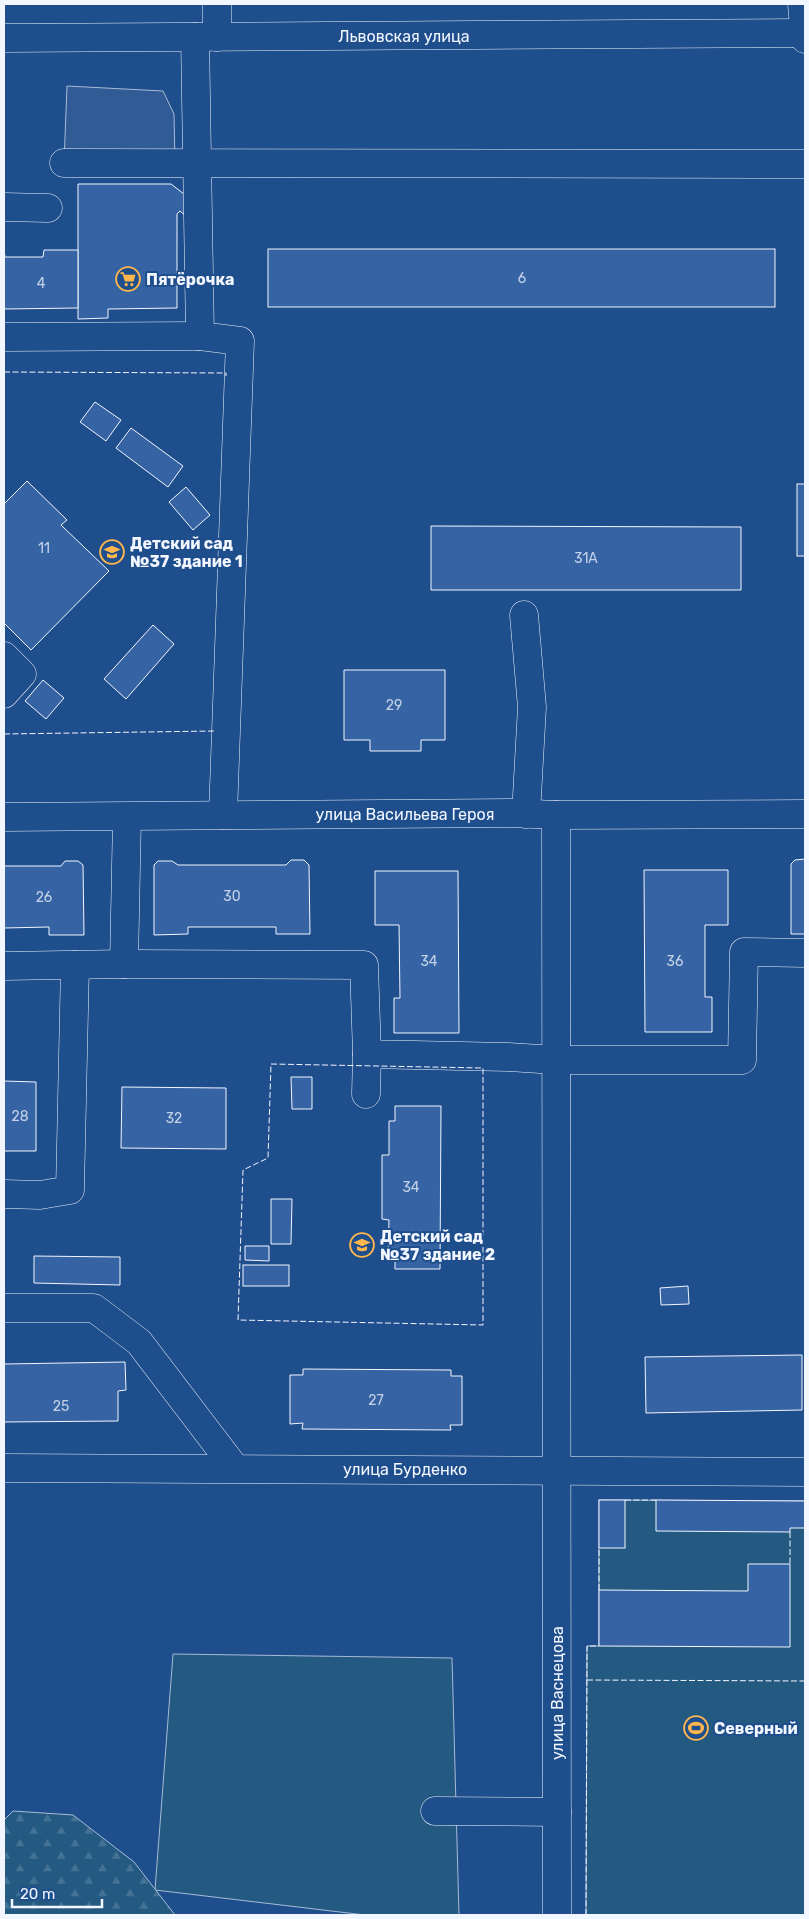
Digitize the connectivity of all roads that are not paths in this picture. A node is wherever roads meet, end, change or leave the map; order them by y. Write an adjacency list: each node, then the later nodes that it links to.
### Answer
1 (217, 4): 4 (street)
2 (802, 4): 3 (street)
3 (805, 33): 4 (street, Львовская улица); 6 (street)
4 (206, 37): 5 (street, Львовская улица); 9 (street)
5 (4, 38)
6 (805, 40)
7 (64, 163): 9 (street)
8 (805, 164): 9 (street)
9 (197, 165): 12 (street)
10 (4, 208): 11 (street)
11 (48, 208)
12 (200, 336): 13 (street); 20 (street)
13 (4, 337)
14 (524, 615): 17 (street)
15 (4, 656): 16 (street)
16 (4, 694)
17 (526, 814): 19 (street, улица Васильева Героя); 20 (street, улица Васильева Героя)
18 (805, 814): 19 (street, улица Васильева Героя)
19 (556, 815): 28 (street, улица Васнецова)
20 (223, 816): 22 (street, улица Васильева Героя)
21 (4, 817): 22 (street, улица Васильева Героя)
22 (127, 817): 24 (street)
23 (805, 953): 28 (street)
24 (124, 964): 25 (street); 27 (street)
25 (75, 965): 26 (street); 30 (street)
26 (4, 966)
27 (367, 1054): 28 (street); 29 (street)
28 (556, 1060): 34 (street, улица Васнецова)
29 (366, 1094)
30 (4, 1194)
31 (4, 1308): 33 (street)
32 (4, 1468): 33 (street, улица Бурденко)
33 (235, 1468): 34 (street, улица Бурденко)
34 (557, 1471): 35 (street, улица Бурденко); 37 (street, улица Васнецова)
35 (805, 1472)
36 (435, 1811): 37 (street)
37 (557, 1812): 38 (street, улица Васнецова)
38 (557, 1915)

